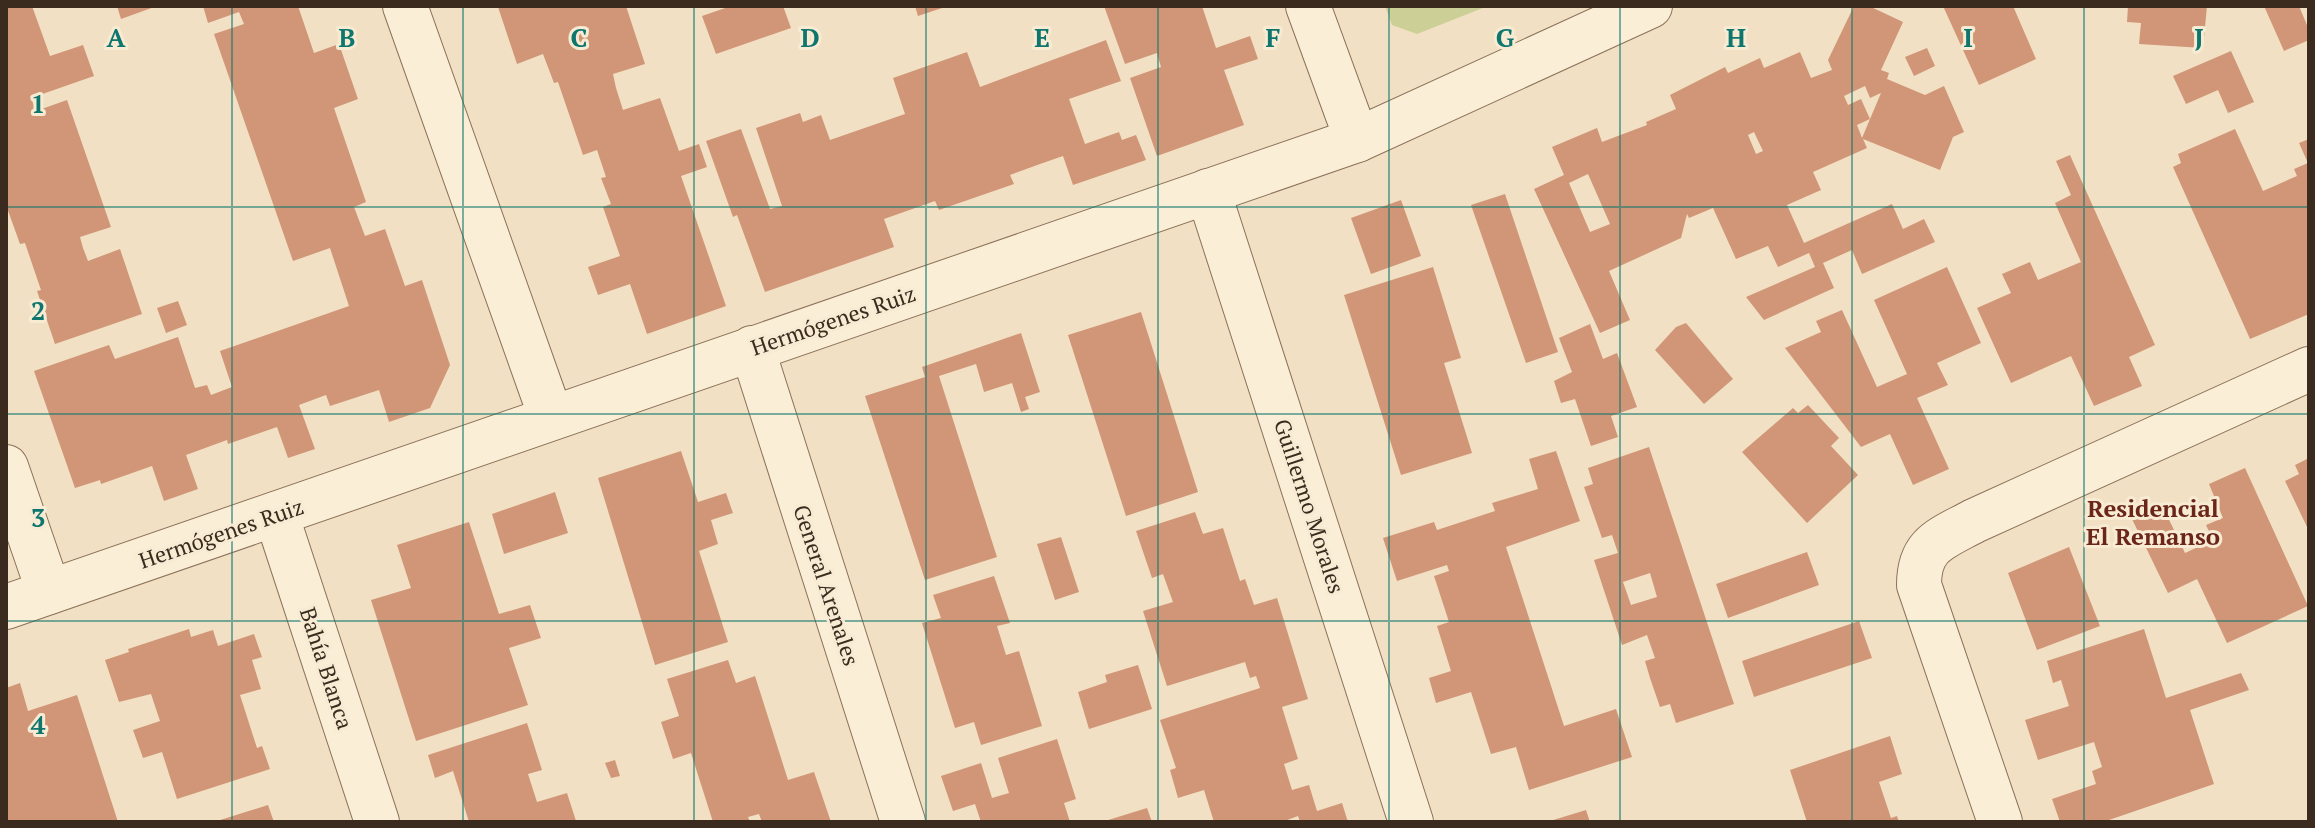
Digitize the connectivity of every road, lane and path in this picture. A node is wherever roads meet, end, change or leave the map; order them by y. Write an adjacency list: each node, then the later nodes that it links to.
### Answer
1 (405, 6): 8 (street)
2 (1308, 6): 4 (street)
3 (1650, 6): 4 (street, Hermógenes Ruiz)
4 (1357, 140): 5 (street, Hermógenes Ruiz)
5 (1208, 191): 6 (street, Hermógenes Ruiz); 15 (street, Guillermo Morales)
6 (752, 348): 8 (street, Hermógenes Ruiz); 14 (street, General Arenales)
7 (2309, 369): 16 (street)
8 (551, 417): 10 (street, Hermógenes Ruiz)
9 (6, 467): 11 (street)
10 (276, 514): 11 (street, Hermógenes Ruiz); 13 (street, Bahía Blanca)
11 (49, 592): 12 (street, Hermógenes Ruiz)
12 (6, 607)
13 (377, 822)
14 (903, 822)
15 (1411, 822)
16 (2000, 822)

